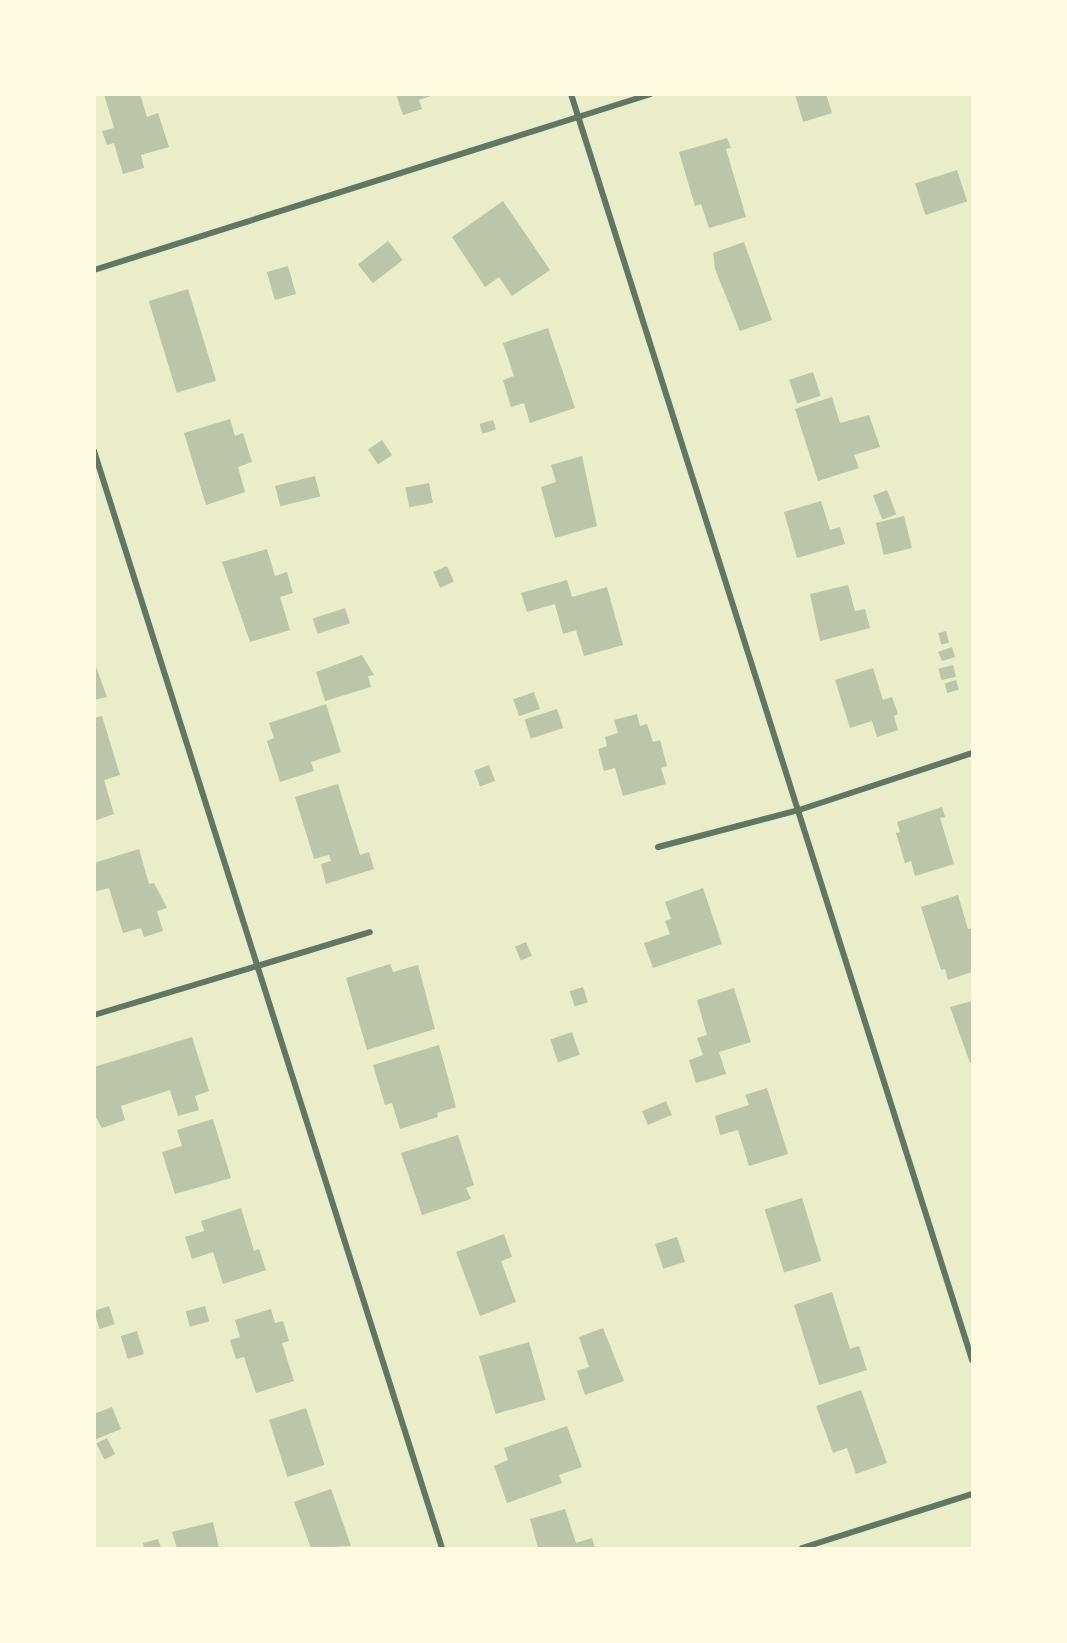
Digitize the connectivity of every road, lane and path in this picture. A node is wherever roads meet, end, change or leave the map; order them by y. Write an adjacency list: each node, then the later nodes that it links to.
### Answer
1 (571, 94): 3 (street)
2 (651, 94): 3 (street)
3 (579, 118): 4 (street); 7 (street)
4 (94, 270)
5 (94, 452): 10 (street)
6 (972, 753): 7 (street)
7 (799, 810): 8 (street); 12 (street)
8 (658, 847)
9 (370, 932): 10 (street)
10 (258, 967): 11 (street); 14 (street)
11 (94, 1015)
12 (972, 1360)
13 (972, 1494): 15 (street)
14 (442, 1548)
15 (802, 1548)

